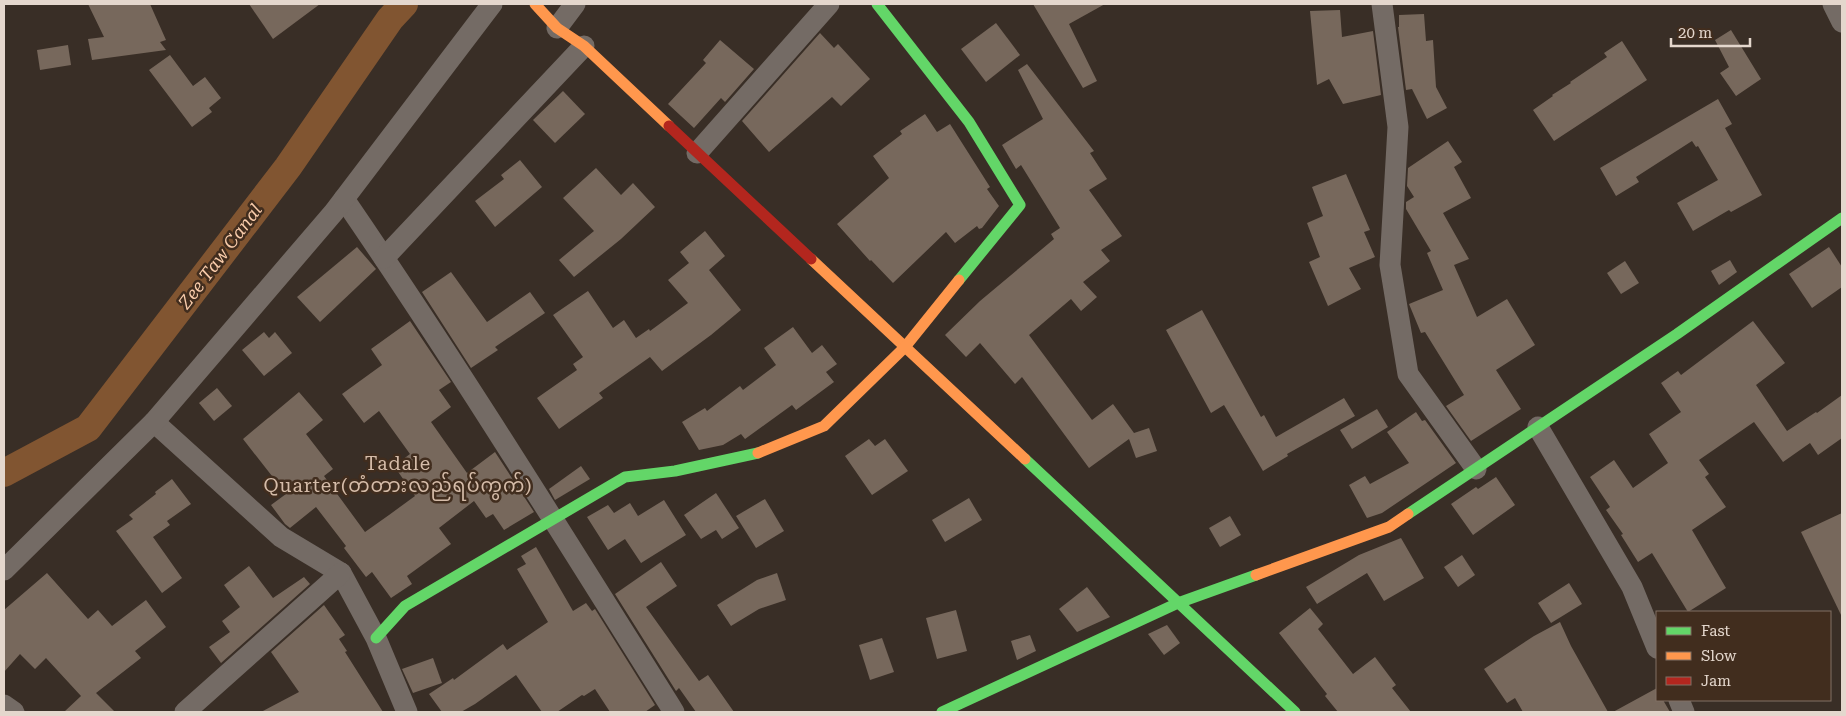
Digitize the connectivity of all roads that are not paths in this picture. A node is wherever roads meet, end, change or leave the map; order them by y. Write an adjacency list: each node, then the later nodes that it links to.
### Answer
1 (492, 4): 12 (street)
2 (535, 4): 9 (street)
3 (575, 4): 9 (street)
4 (829, 4): 11 (street)
5 (877, 4): 15 (street)
6 (1382, 4): 18 (street)
7 (1833, 4): 8 (street)
8 (1842, 22)
9 (557, 28): 10 (street)
10 (584, 46): 11 (street); 14 (street)
11 (697, 153): 15 (street)
12 (344, 199): 14 (street); 16 (street)
13 (1842, 218): 17 (street)
14 (384, 258): 19 (street)
15 (905, 347): 19 (street); 22 (street)
16 (154, 422): 20 (street); 21 (street)
17 (1538, 427): 18 (street); 24 (street)
18 (1476, 469): 22 (street)
19 (553, 519): 23 (street); 29 (street)
20 (4, 570)
21 (341, 574): 23 (street); 27 (street)
22 (1178, 603): 30 (street); 31 (street)
23 (376, 638): 28 (street)
24 (1656, 646)
25 (4, 705): 26 (street)
26 (14, 712)
27 (184, 712)
28 (406, 712)
29 (674, 712)
30 (942, 712)
31 (1295, 712)

